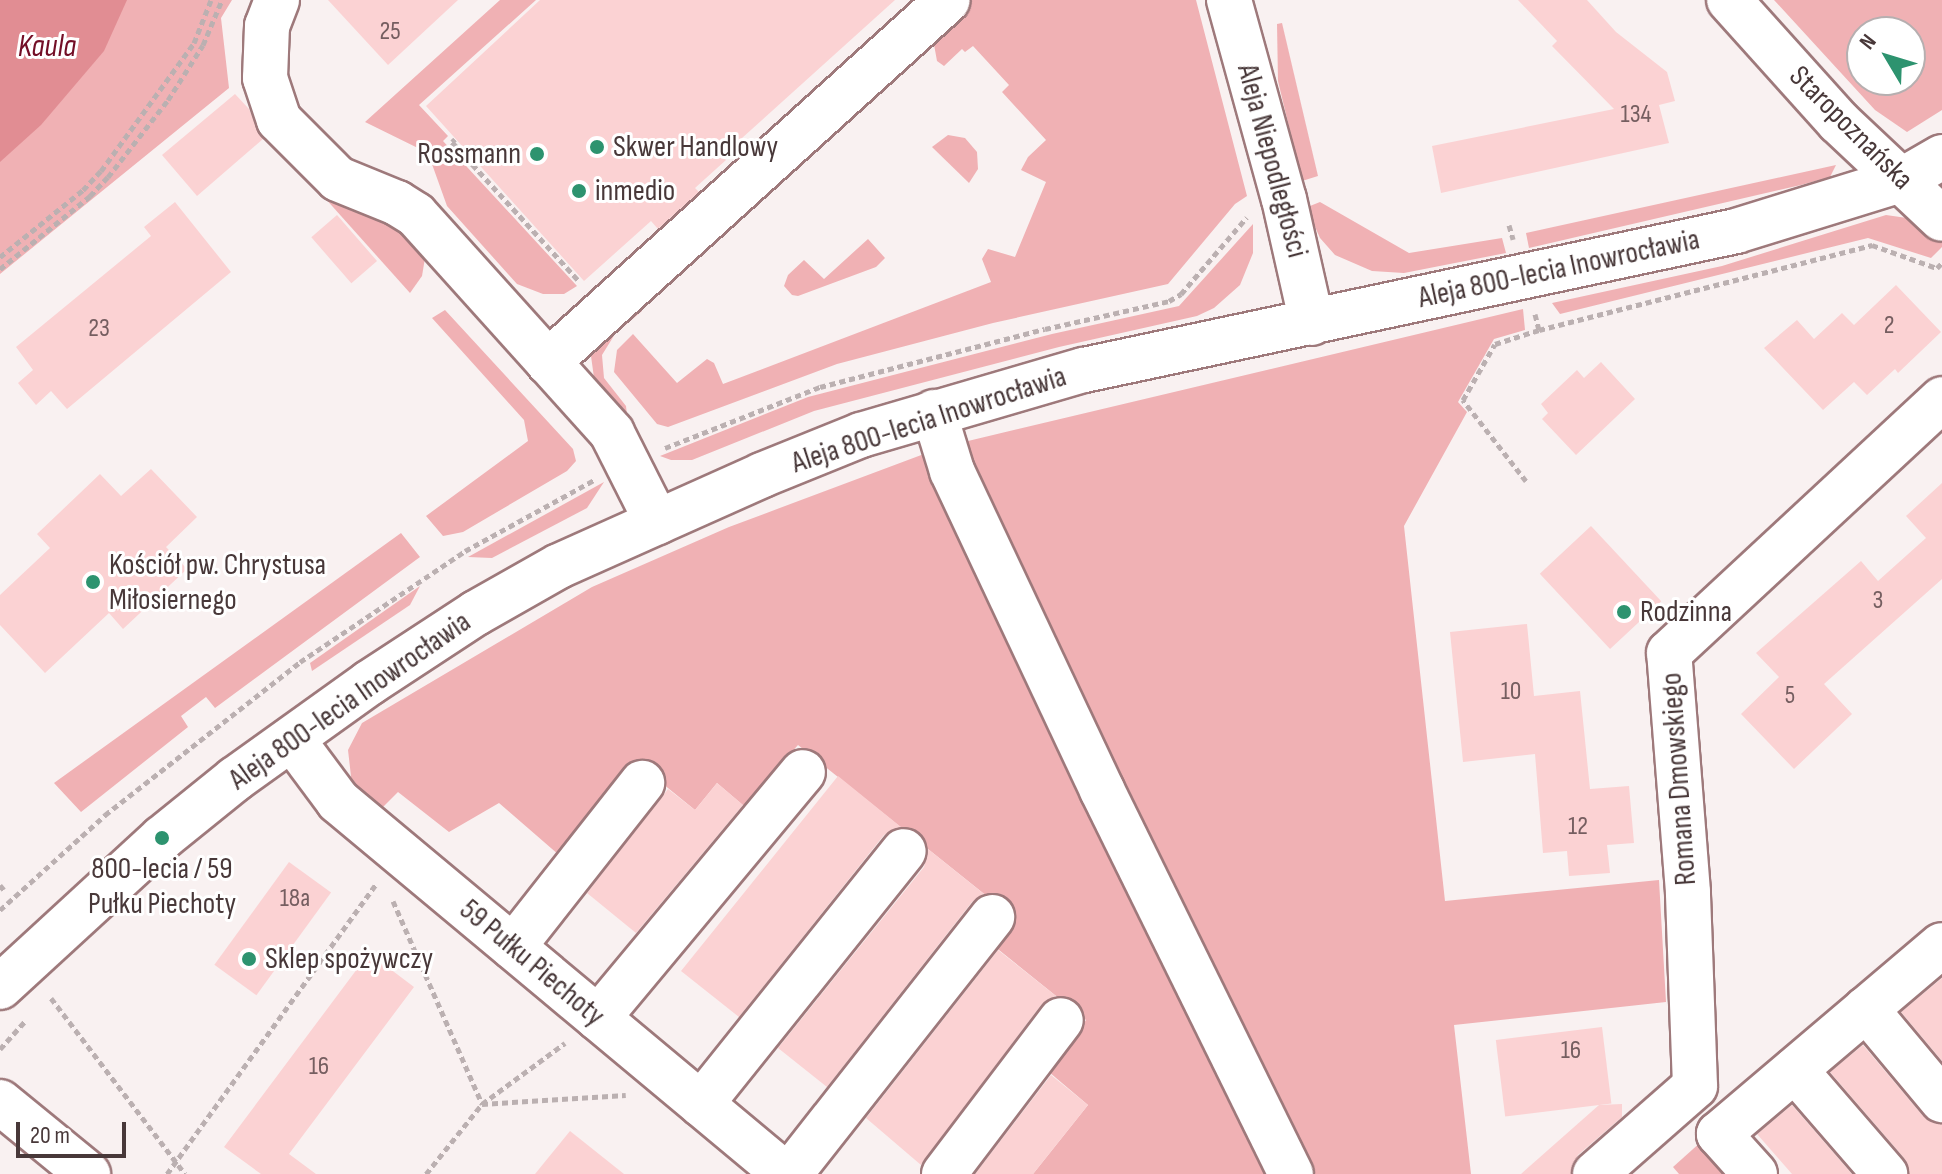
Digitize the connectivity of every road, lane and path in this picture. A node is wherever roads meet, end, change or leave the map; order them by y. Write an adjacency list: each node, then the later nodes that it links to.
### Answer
1 (211, 0): 11 (path)
2 (222, 0): 12 (path)
3 (277, 0): 16 (street)
4 (948, 0): 16 (street)
5 (1229, 0): 14 (street, Aleja Niepodległości)
6 (1729, 0): 9 (street, Staropoznańska)
7 (455, 139): 13 (path)
8 (1942, 157): 9 (street, Aleja 800-lecia Inowrocławia)
9 (1904, 179): 10 (street, Staropoznańska); 14 (street, Aleja 800-lecia Inowrocławia)
10 (1942, 219)
11 (0, 257)
12 (0, 269)
13 (587, 290)
14 (1312, 323): 18 (street, Aleja 800-lecia Inowrocławia)
15 (1539, 330): 19 (path)
16 (548, 362): 20 (street)
17 (1942, 399): 48 (street, Romana Dmowskiego)
18 (934, 412): 20 (street, Aleja 800-lecia Inowrocławia); 47 (street)
19 (1526, 481)
20 (657, 522): 21 (street, Aleja 800-lecia Inowrocławia)
21 (292, 739): 27 (street, 59 Pułku Piechoty); 29 (street, Aleja 800-lecia Inowrocławia)
22 (803, 772): 31 (street)
23 (642, 783): 27 (street)
24 (904, 851): 39 (street)
25 (992, 917): 45 (street)
26 (1942, 945): 30 (street)
27 (513, 947): 31 (street, 59 Pułku Piechoty)
28 (51, 998): 40 (path)
29 (13, 1004): 33 (path)
30 (1866, 1009): 34 (street); 36 (street)
31 (598, 1018): 38 (path); 39 (street, 59 Pułku Piechoty)
32 (1061, 1020): 46 (street)
33 (0, 1049)
34 (1795, 1070): 49 (street); 50 (street)
35 (630, 1095): 38 (path)
36 (1942, 1100)
37 (0, 1102): 41 (street)
38 (482, 1104): 40 (path); 44 (path)
39 (701, 1104): 45 (street, 59 Pułku Piechoty)
40 (177, 1164): 42 (path); 43 (path)
41 (88, 1174)
42 (167, 1174)
43 (185, 1174)
44 (426, 1174)
45 (788, 1174)
46 (944, 1174)
47 (1291, 1174)
48 (1595, 1174)
49 (1755, 1174)
50 (1885, 1174)

